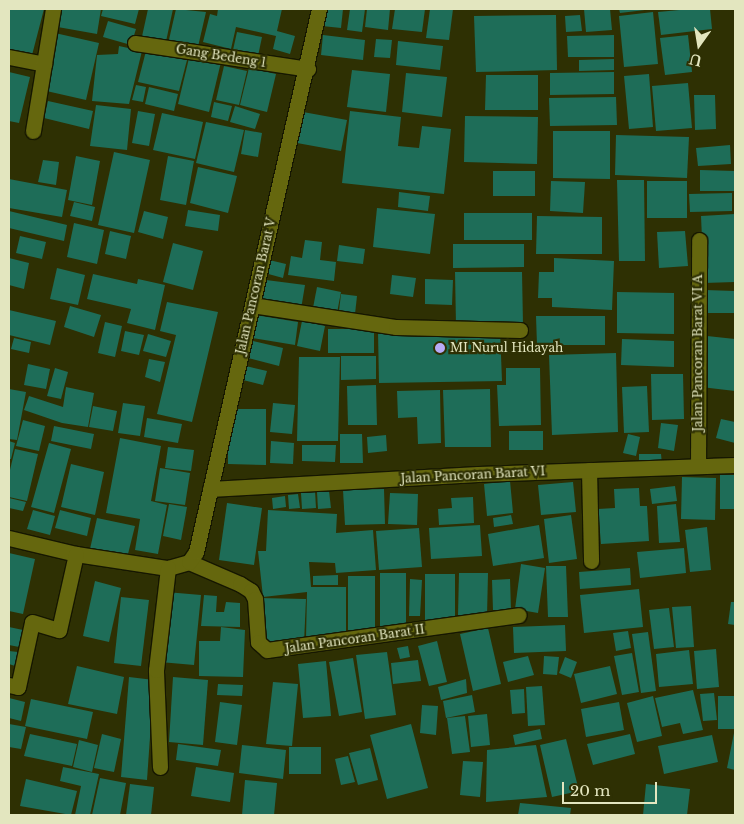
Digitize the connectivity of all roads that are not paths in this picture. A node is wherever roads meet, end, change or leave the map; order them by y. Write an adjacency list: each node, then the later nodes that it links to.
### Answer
1 (53, 9): 5 (street)
2 (320, 9): 6 (street, Jalan Pancoran Barat V)
3 (135, 43): 6 (street, Gang Bedeng 1)
4 (9, 57): 5 (street)
5 (44, 64): 7 (street)
6 (308, 69): 9 (street, Jalan Pancoran Barat V)
7 (32, 131)
8 (699, 240): 12 (street, Jalan Pancoran Barat VI A)
9 (252, 305): 10 (street); 14 (street, Jalan Pancoran Barat V)
10 (520, 330)
11 (735, 465): 12 (street, Jalan Pancoran Barat VI)
12 (698, 466): 13 (street, Jalan Pancoran Barat VI)
13 (589, 470): 14 (street, Jalan Pancoran Barat VI); 17 (street)
14 (210, 489): 18 (street, Jalan Pancoran Barat V)
15 (9, 538): 16 (street)
16 (76, 554): 19 (street); 21 (street)
17 (591, 561)
18 (189, 562): 19 (street); 20 (street, Jalan Pancoran Barat II)
19 (168, 568): 22 (street)
20 (519, 615)
21 (9, 685)
22 (160, 768)

